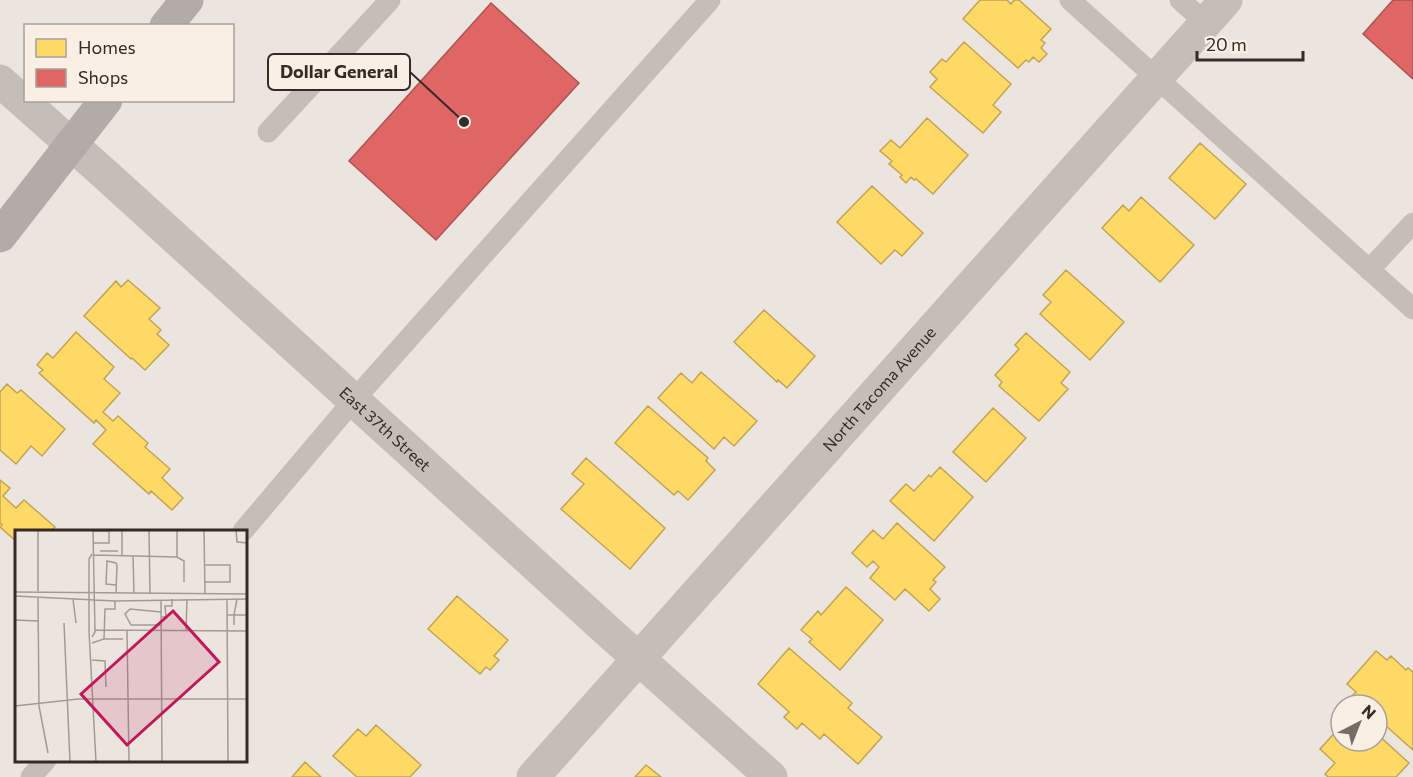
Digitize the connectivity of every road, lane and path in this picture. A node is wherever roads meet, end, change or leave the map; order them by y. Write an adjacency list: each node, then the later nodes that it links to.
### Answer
1 (187, 0): 7 (main road)
2 (390, 0): 11 (lane)
3 (710, 0): 17 (lane)
4 (1070, 0): 8 (lane)
5 (1180, 0): 6 (lane)
6 (1216, 11): 8 (street, North Tacoma Avenue)
7 (168, 24)
8 (1157, 77): 15 (lane); 19 (street, North Tacoma Avenue)
9 (0, 81): 12 (street, East 37th Street)
10 (104, 102): 12 (main road)
11 (268, 132)
12 (72, 144): 14 (main road); 17 (street, East 37th Street)
13 (1413, 222): 15 (lane)
14 (0, 236)
15 (1370, 270): 16 (lane)
16 (1413, 309)
17 (353, 401): 18 (lane); 19 (street, East 37th Street)
18 (244, 530)
19 (638, 659): 22 (street, North Tacoma Avenue); 23 (street, East 37th Street)
20 (44, 762): 21 (lane)
21 (31, 777)
22 (533, 777)
23 (771, 777)

